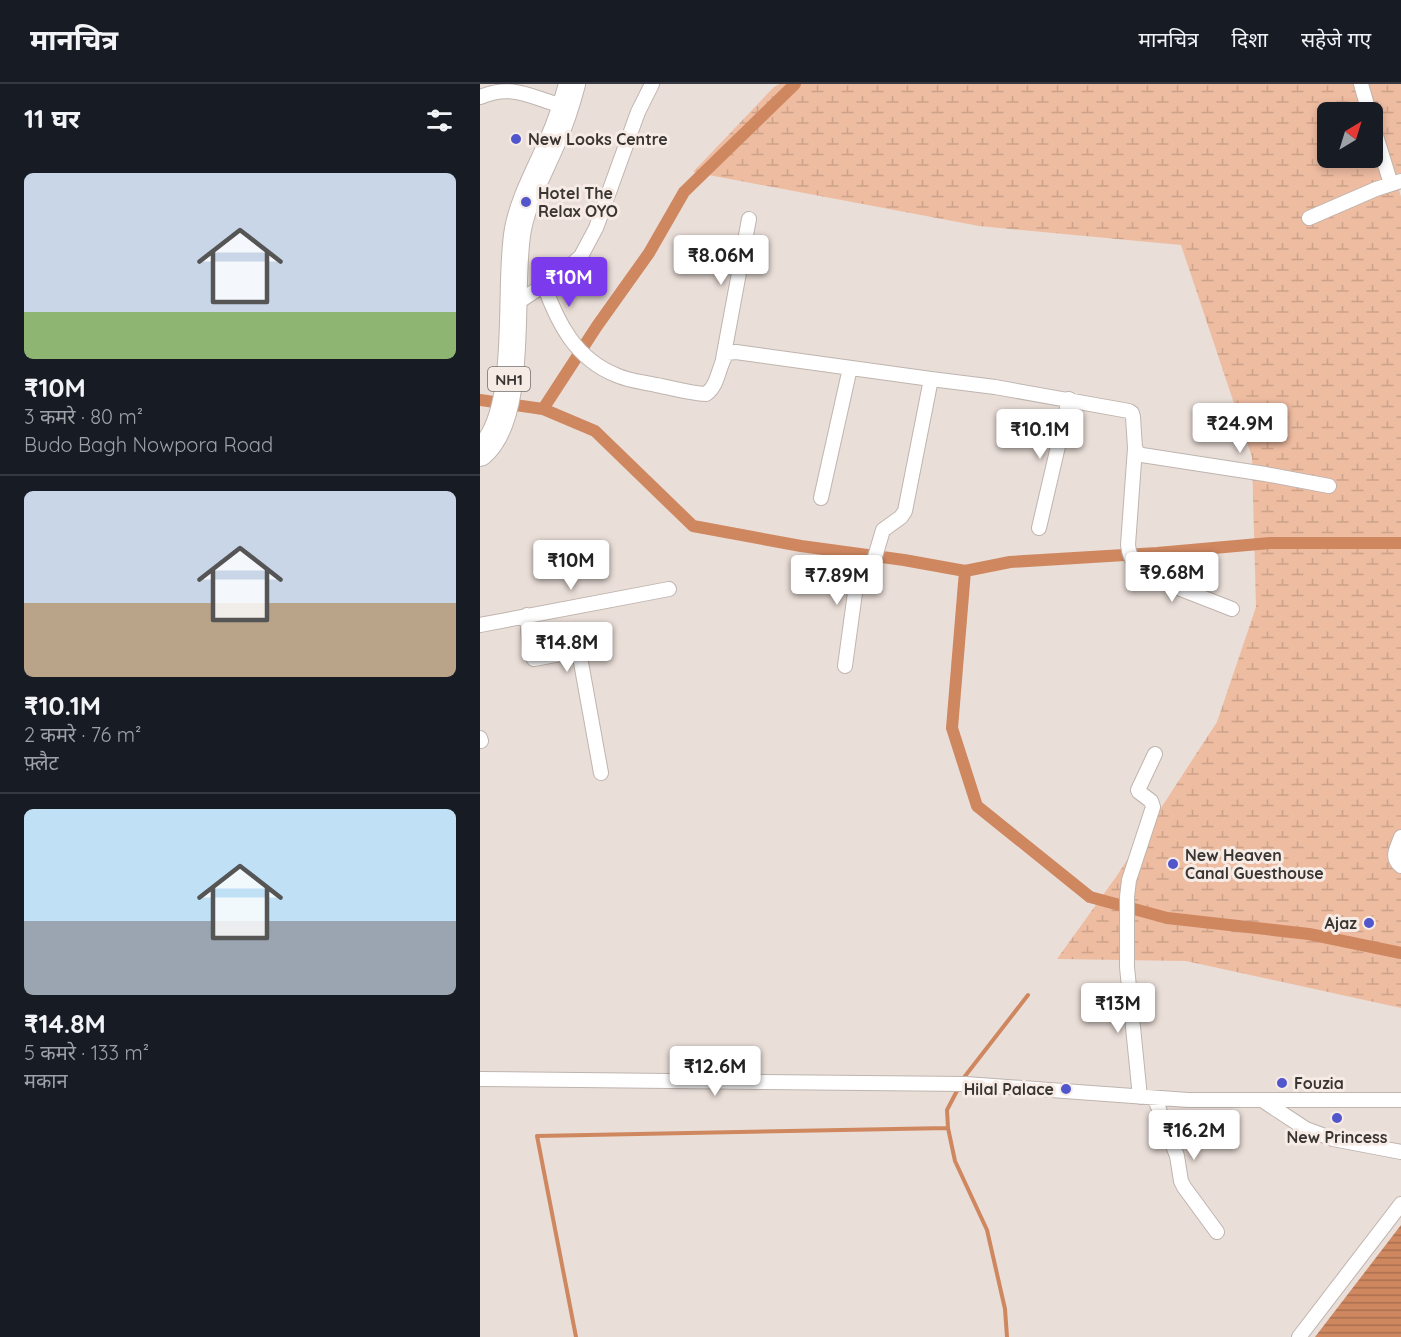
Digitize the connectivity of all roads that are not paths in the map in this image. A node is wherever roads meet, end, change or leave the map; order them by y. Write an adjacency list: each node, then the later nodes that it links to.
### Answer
1 (572, 84): 12 (highway, NH1)
2 (652, 84): 11 (street)
3 (1361, 84): 6 (street)
4 (556, 94): 5 (street); 12 (highway, NH1)
5 (480, 97)
6 (1366, 102)
7 (1383, 150): 8 (street)
8 (1396, 183): 9 (street)
9 (1309, 218)
10 (749, 219): 13 (street)
11 (544, 285): 12 (street); 13 (street)
12 (508, 315): 17 (highway, NH1)
13 (723, 359): 14 (street)
14 (850, 368): 15 (street); 20 (street)
15 (931, 379): 16 (street); 26 (street)
16 (1069, 399): 18 (street); 21 (street)
17 (485, 440)
18 (1135, 448): 19 (street); 23 (street)
19 (1329, 486)
20 (820, 498)
21 (1039, 528)
22 (669, 589): 24 (street)
23 (1232, 609)
24 (527, 615): 25 (street); 28 (street)
25 (480, 625)
26 (845, 666)
27 (1155, 754): 32 (street)
28 (601, 773)
29 (1401, 837): 30 (street)
30 (1401, 866)
31 (480, 1079): 32 (street)
32 (1140, 1097): 33 (street)
33 (1155, 1099): 34 (street); 38 (street)
34 (1262, 1100): 35 (street); 36 (street)
35 (1401, 1100)
36 (1401, 1152)
37 (1401, 1204): 39 (street)
38 (1217, 1232)
39 (1299, 1337)

